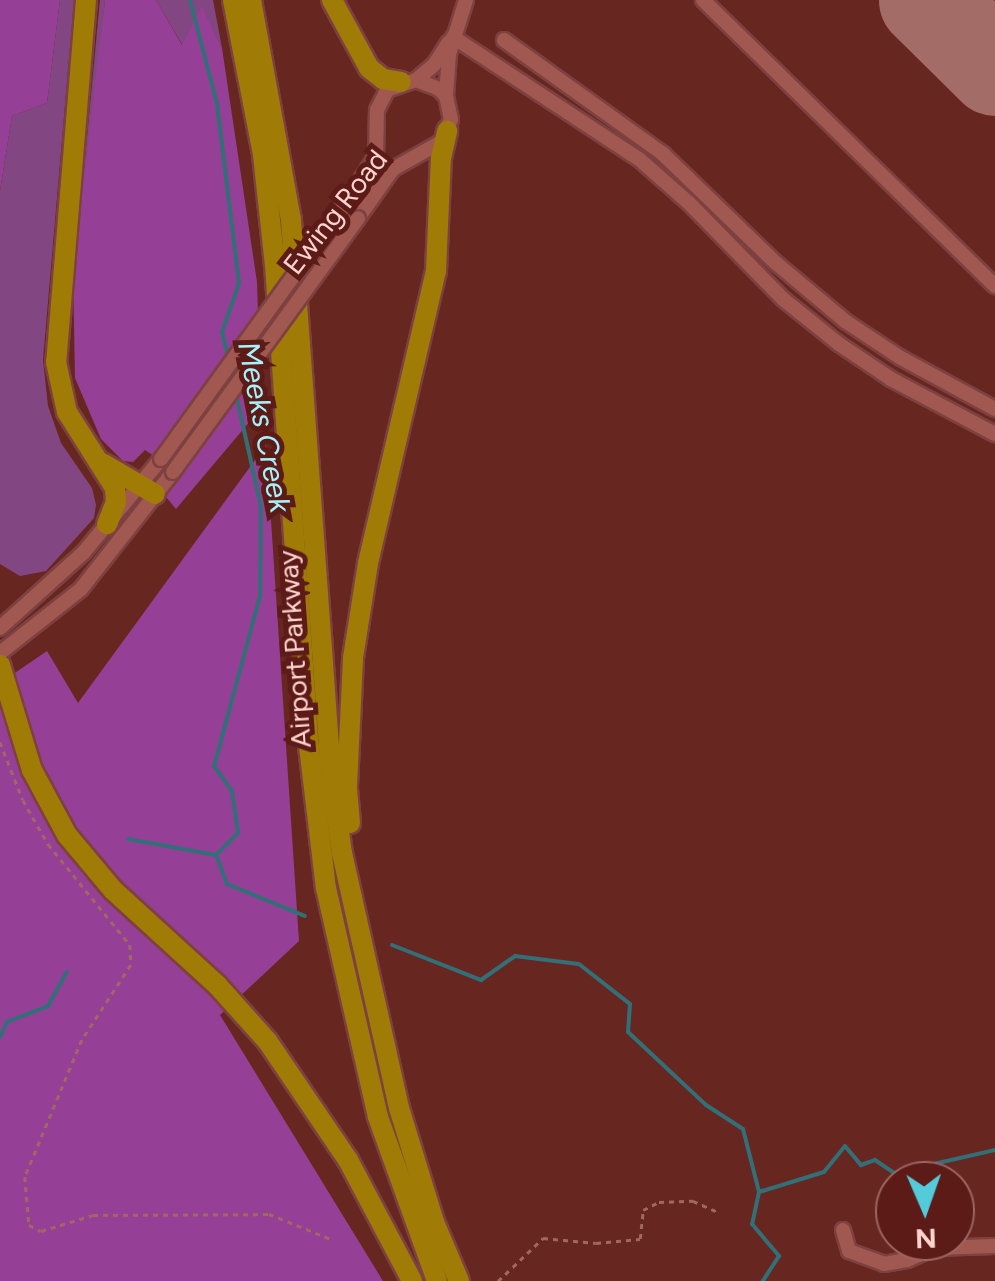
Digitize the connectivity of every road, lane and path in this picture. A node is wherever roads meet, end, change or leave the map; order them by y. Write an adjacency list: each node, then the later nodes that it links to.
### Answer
1 (86, 0): 15 (highway)
2 (233, 0): 29 (highway, Airport Parkway)
3 (251, 0): 23 (highway, Airport Parkway)
4 (332, 0): 9 (highway)
5 (466, 0): 7 (street)
6 (703, 0): 12 (street)
7 (453, 37): 9 (street, Ewing Road); 10 (street); 14 (street)
8 (504, 40): 13 (street)
9 (408, 81): 10 (street); 16 (street, Ewing Road, bridge)
10 (446, 96): 11 (street)
11 (447, 131): 16 (street, Ewing Road, bridge); 23 (highway)
12 (995, 286)
13 (995, 409)
14 (995, 434)
15 (104, 464): 16 (highway); 17 (highway)
16 (148, 489): 17 (street, Ewing Road); 19 (street, Ewing Road)
17 (107, 524): 18 (street, Ewing Road)
18 (0, 628)
19 (0, 652)
20 (0, 665): 21 (highway)
21 (4, 691): 28 (highway)
22 (0, 742): 26 (path)
23 (361, 945): 30 (highway, Airport Parkway)
24 (718, 1212): 31 (path)
25 (843, 1230): 27 (street)
26 (331, 1239)
27 (995, 1246)
28 (412, 1281)
29 (437, 1281)
30 (459, 1281)
31 (498, 1281)

